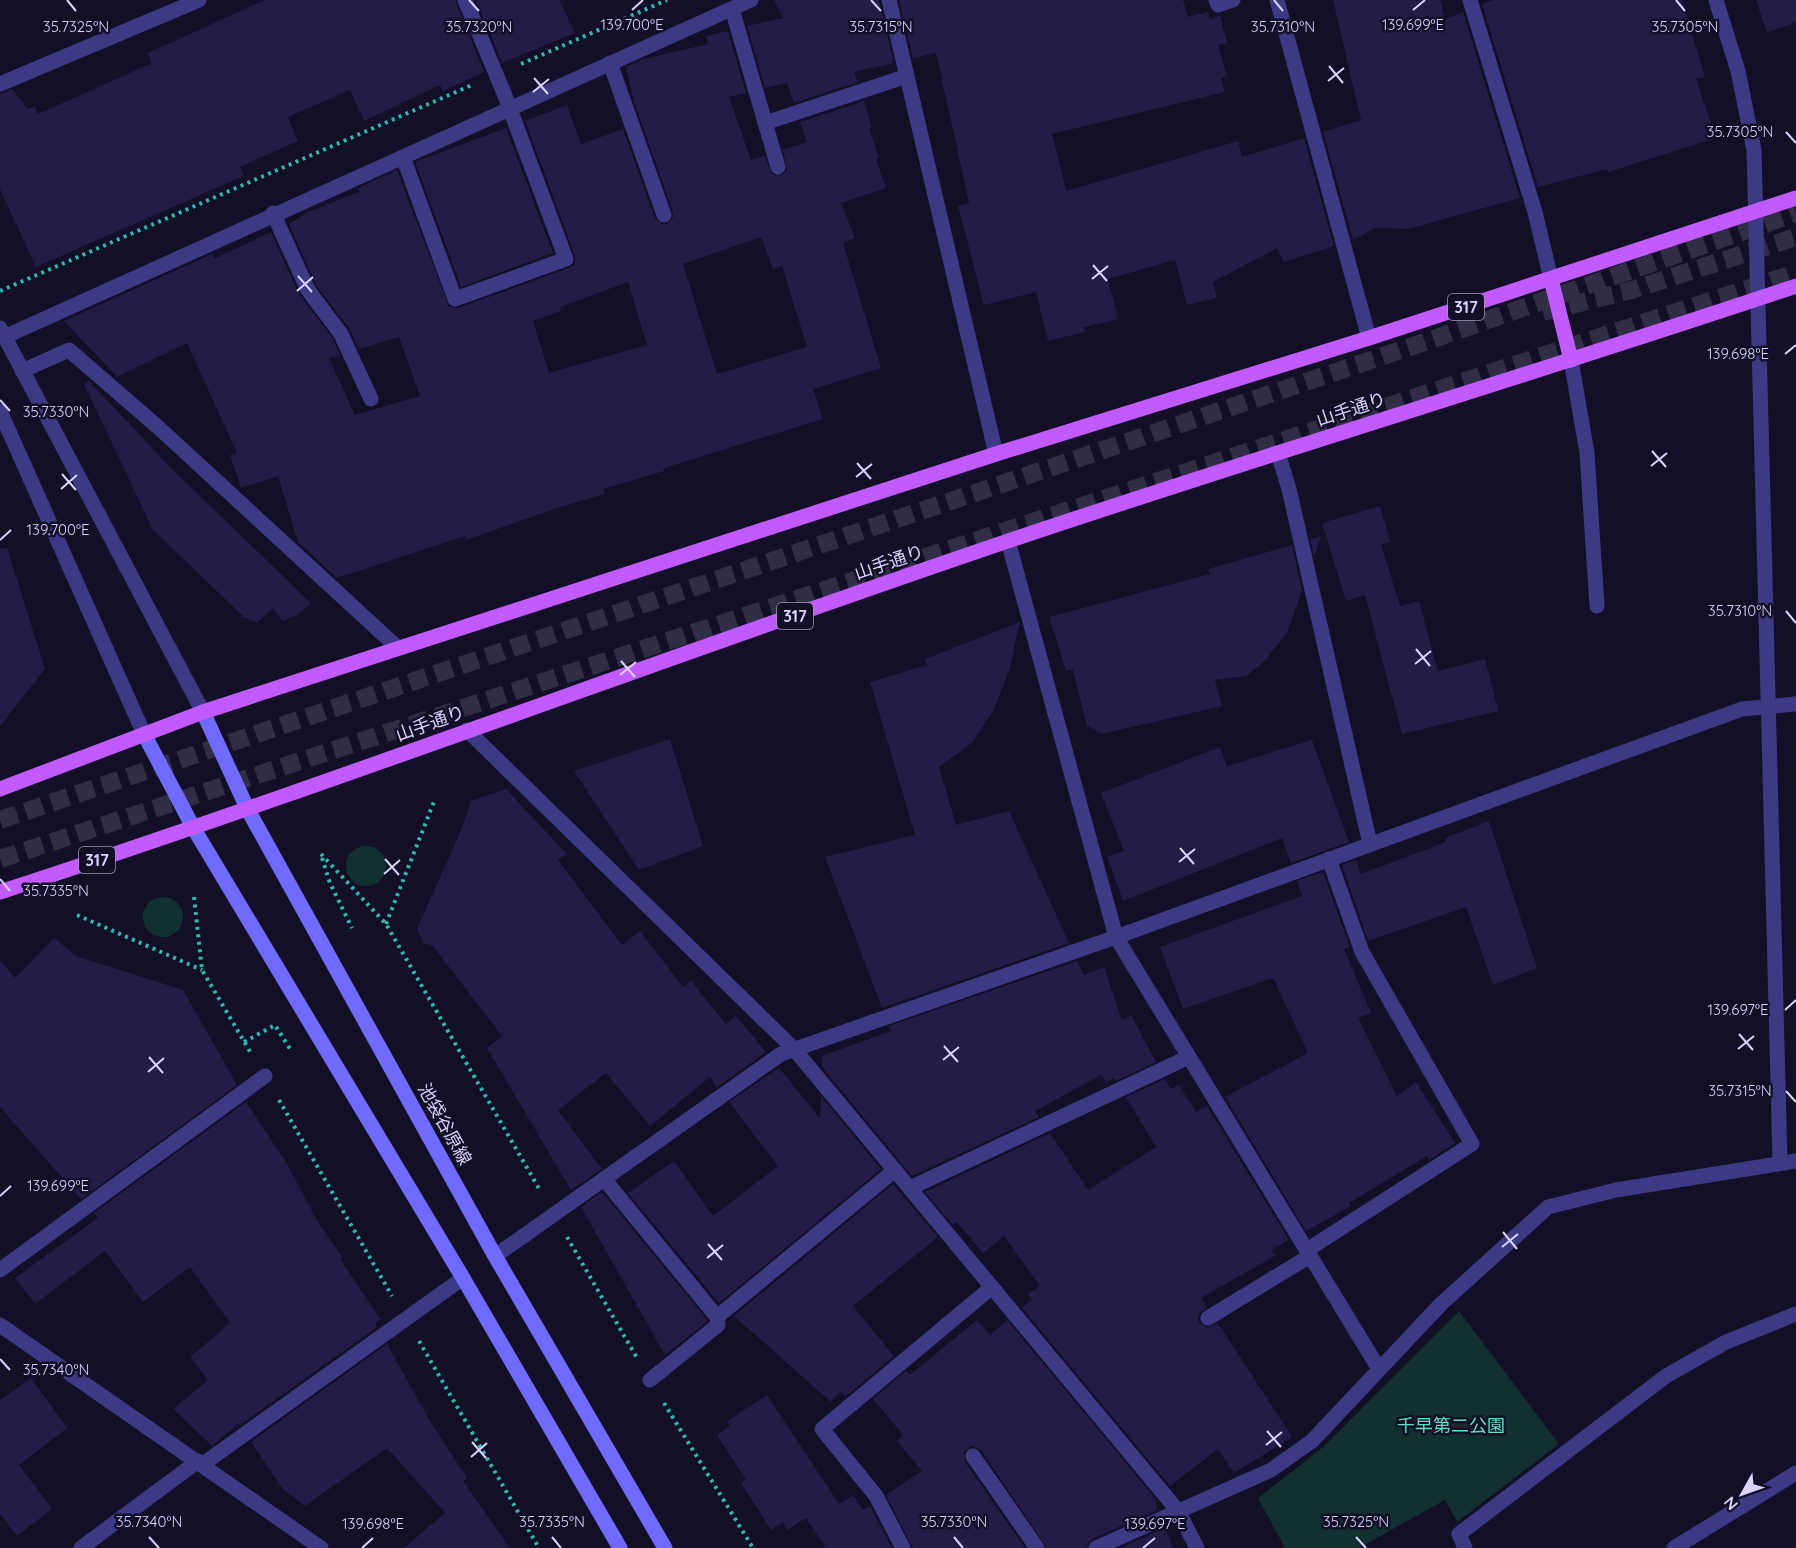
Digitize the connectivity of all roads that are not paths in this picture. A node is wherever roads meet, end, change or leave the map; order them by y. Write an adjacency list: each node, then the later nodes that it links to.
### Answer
1 (199, 0): 13 (street)
2 (465, 0): 14 (street)
3 (751, 0): 10 (street)
4 (889, 0): 12 (street)
5 (1216, 0): 6 (street)
6 (1233, 0)
7 (1277, 0): 26 (street)
8 (1470, 0): 22 (street)
9 (1716, 0): 19 (street)
10 (732, 9): 11 (street); 15 (street)
11 (610, 63): 14 (street); 21 (street)
12 (907, 76): 15 (street); 32 (street)
13 (0, 84)
14 (510, 109): 16 (street); 16 (street)
15 (765, 123): 17 (street)
16 (403, 157): 20 (street)
17 (778, 167)
18 (1796, 198): 19 (main road, 317)
19 (1754, 212): 22 (main road, 317); 24 (street)
20 (273, 213): 25 (street); 29 (street)
21 (664, 215)
22 (1551, 279): 26 (main road, 317); 27 (main road)
23 (1796, 286): 24 (main road, 山手通り / 317)
24 (1756, 300): 27 (main road, 山手通り / 317); 37 (street)
25 (2, 332): 28 (street)
26 (1370, 338): 32 (main road, 317)
27 (1571, 360): 31 (main road, 山手通り / 317); 34 (street)
28 (22, 371): 35 (street); 38 (street)
29 (371, 399)
30 (0, 411): 40 (street)
31 (1278, 453): 33 (main road, 山手通り / 317); 44 (street)
32 (996, 454): 35 (main road, 317)
33 (1008, 541): 39 (main road, 山手通り / 317); 47 (street)
34 (1597, 606)
35 (398, 648): 38 (main road, 317)
36 (1796, 704): 37 (street)
37 (1770, 705): 44 (street); 52 (street)
38 (202, 712): 40 (main road, 317); 42 (main road, 池袋谷原線)
39 (467, 730): 42 (main road, 山手通り / 317); 48 (street)
40 (144, 734): 41 (main road, 317); 43 (main road)
41 (0, 789)
42 (248, 810): 43 (main road, 山手通り / 317); 57 (main road, 池袋谷原線)
43 (194, 829): 46 (main road, 山手通り / 317); 59 (main road)
44 (1370, 844): 45 (street)
45 (1329, 859): 47 (street); 56 (street)
46 (0, 892)
47 (1116, 937): 48 (street); 49 (street)
48 (794, 1049): 53 (street); 54 (street)
49 (1189, 1057): 55 (street); 56 (street)
50 (265, 1076): 58 (street)
51 (1796, 1161): 52 (street)
52 (1780, 1162): 65 (street)
53 (895, 1170): 55 (street); 62 (street)
54 (604, 1179): 57 (street); 62 (street)
55 (910, 1188): 60 (street)
56 (1308, 1253): 63 (street); 65 (street)
57 (495, 1256): 74 (main road, 池袋谷原線)
58 (0, 1270)
59 (463, 1278): 68 (street); 73 (main road)
60 (992, 1287): 70 (street); 75 (street)
61 (1796, 1314): 79 (street)
62 (717, 1317): 66 (street)
63 (1208, 1318)
64 (0, 1325): 68 (street)
65 (1379, 1369): 70 (street)
66 (650, 1380)
67 (973, 1456): 76 (street)
68 (201, 1462): 71 (street); 72 (street)
69 (1796, 1473): 80 (street)
70 (1178, 1511): 77 (street); 78 (street)
71 (81, 1548)
72 (321, 1548)
73 (620, 1548)
74 (665, 1548)
75 (903, 1548)
76 (1037, 1548)
77 (1096, 1548)
78 (1197, 1548)
79 (1466, 1548)
80 (1674, 1548)

